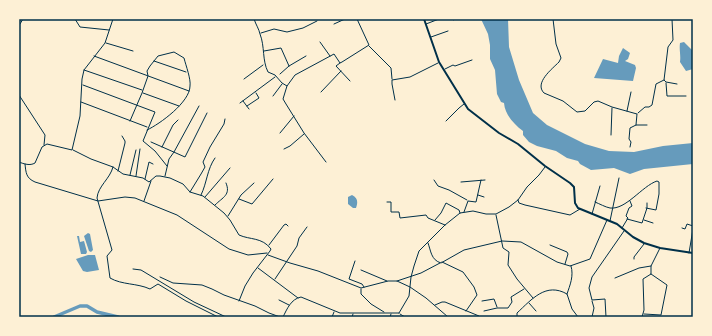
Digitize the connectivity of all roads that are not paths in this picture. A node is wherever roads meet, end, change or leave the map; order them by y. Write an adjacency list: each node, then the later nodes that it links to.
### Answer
1 (23, 19): 14 (street)
2 (75, 19): 17 (street)
3 (113, 19): 17 (street)
4 (254, 19): 19 (street)
5 (345, 19): 15 (street)
6 (357, 19): 23 (street)
7 (424, 19): 16 (main road)
8 (439, 19): 16 (street)
9 (553, 19): 67 (street)
10 (587, 19): 11 (street)
11 (594, 19)
12 (672, 19): 45 (street)
13 (317, 21): 19 (street)
14 (20, 24)
15 (334, 24)
16 (426, 24): 20 (main road)
17 (110, 30): 22 (street)
18 (448, 31): 20 (street)
19 (260, 33): 25 (street)
20 (430, 37): 31 (main road)
21 (320, 42): 28 (street)
22 (105, 43): 24 (street); 26 (street)
23 (369, 45): 32 (street); 43 (street)
24 (133, 51)
25 (264, 51): 33 (street); 34 (street)
26 (94, 56): 35 (street); 40 (street)
27 (306, 56): 34 (street)
28 (330, 57): 32 (street); 49 (street)
29 (472, 60): 36 (street)
30 (154, 61): 38 (street); 38 (street); 40 (street)
31 (439, 62): 36 (main road); 43 (street)
32 (340, 63): 37 (street)
33 (264, 64): 41 (street); 42 (street)
34 (289, 66): 39 (street)
35 (84, 70): 48 (street); 51 (street)
36 (442, 70): 62 (main road)
37 (341, 71): 44 (street); 53 (street)
38 (187, 72): 50 (street)
39 (280, 74)
40 (148, 76): 50 (street); 51 (street)
41 (276, 77): 46 (street); 52 (street)
42 (244, 79)
43 (392, 80): 58 (street)
44 (350, 81)
45 (665, 81): 47 (street); 57 (street); 71 (street)
46 (282, 83): 49 (street); 56 (street)
47 (677, 84)
48 (82, 85): 59 (street); 63 (street)
49 (287, 86): 72 (street)
50 (189, 91): 64 (street)
51 (142, 92): 63 (street); 64 (street)
52 (255, 92): 60 (street); 66 (street)
53 (321, 92)
54 (631, 92): 69 (street)
55 (19, 95): 86 (street)
56 (273, 96)
57 (686, 96)
58 (395, 100)
59 (81, 101): 75 (street); 91 (street)
60 (243, 101): 61 (street); 66 (street)
61 (240, 103)
62 (464, 104): 76 (street); 100 (main road)
63 (137, 106): 75 (street); 79 (street)
64 (180, 106): 80 (street)
65 (199, 106): 93 (street)
66 (247, 106): 68 (street)
67 (612, 107): 69 (street); 83 (street)
68 (249, 109)
69 (627, 111): 71 (street)
70 (207, 113): 93 (street)
71 (637, 114): 77 (street)
72 (294, 116): 81 (street); 82 (street)
73 (225, 119): 118 (street)
74 (178, 120): 87 (street)
75 (130, 121): 79 (street)
76 (446, 121)
77 (636, 125): 78 (street); 88 (street)
78 (647, 125)
79 (148, 128): 80 (street)
80 (147, 130): 99 (street)
81 (280, 133)
82 (304, 133): 90 (street); 96 (street)
83 (611, 135)
84 (122, 136): 103 (street)
85 (151, 142): 87 (street)
86 (44, 145): 91 (street); 97 (street)
87 (162, 147): 93 (street)
88 (630, 147)
89 (140, 149): 105 (street)
90 (284, 149)
91 (72, 150): 101 (street)
92 (136, 150): 104 (street)
93 (174, 152): 99 (street)
94 (215, 158): 120 (street)
95 (19, 162): 97 (street)
96 (326, 162)
97 (25, 164): 125 (street)
98 (153, 164): 108 (street)
99 (167, 166): 106 (street)
100 (545, 166): 124 (street); 135 (main road)
101 (113, 167): 103 (street); 125 (street)
102 (230, 168): 122 (street)
103 (118, 171): 104 (street)
104 (130, 175): 105 (street)
105 (136, 176): 108 (street)
106 (165, 177): 113 (street); 118 (street)
107 (619, 178): 133 (street)
108 (145, 180): 113 (street)
109 (273, 180): 123 (street)
110 (434, 180): 127 (street)
111 (481, 180): 112 (street); 114 (street); 119 (street)
112 (485, 180)
113 (152, 181): 126 (street)
114 (461, 182)
115 (226, 183): 132 (street)
116 (254, 183): 123 (street)
117 (600, 186): 130 (street)
118 (190, 192): 120 (street)
119 (478, 195): 121 (street); 127 (street)
120 (201, 196): 122 (street)
121 (484, 197)
122 (205, 198): 132 (street)
123 (239, 199): 140 (street)
124 (518, 200): 135 (street); 138 (street)
125 (98, 201): 126 (street); 204 (street)
126 (144, 201): 160 (street)
127 (468, 201): 136 (street)
128 (629, 201): 133 (street); 134 (street); 141 (street)
129 (387, 202): 144 (street)
130 (595, 202): 133 (street); 139 (street)
131 (647, 203): 134 (street)
132 (215, 206): 140 (street)
133 (611, 208): 142 (street)
134 (647, 208): 143 (street)
135 (581, 209): 139 (main road)
136 (464, 212): 137 (street); 138 (street)
137 (460, 214): 144 (street); 146 (street)
138 (496, 214): 152 (street)
139 (592, 214): 142 (main road)
140 (227, 217): 155 (street)
141 (627, 219): 143 (street); 151 (street)
142 (609, 220): 151 (main road); 166 (street)
143 (644, 220): 145 (street)
144 (434, 221): 146 (street)
145 (653, 223)
146 (445, 225): 153 (street)
147 (288, 226): 155 (street)
148 (307, 227): 163 (street)
149 (682, 228): 150 (street)
150 (693, 228): 158 (street)
151 (623, 229): 154 (main road); 186 (street)
152 (502, 241): 164 (street); 165 (street); 181 (street)
153 (428, 242): 164 (street); 173 (street)
154 (644, 243): 157 (main road); 161 (street)
155 (268, 245): 160 (street)
156 (550, 245): 165 (street)
157 (660, 248): 158 (main road); 167 (street)
158 (689, 253): 159 (main road)
159 (693, 253)
160 (267, 254): 163 (street); 168 (street)
161 (634, 259)
162 (355, 261): 180 (street)
163 (286, 262): 175 (street); 179 (street)
164 (441, 262): 173 (street); 194 (street)
165 (565, 264): 166 (street)
166 (571, 266): 182 (street)
167 (652, 266): 171 (street); 174 (street)
168 (258, 268): 175 (street); 187 (street)
169 (133, 269): 205 (street)
170 (361, 270): 176 (street)
171 (651, 274): 202 (street); 202 (street)
172 (160, 277): 187 (street)
173 (411, 277): 177 (street); 178 (street)
174 (615, 278)
175 (275, 280): 183 (street)
176 (388, 281): 177 (street); 180 (street)
177 (397, 281): 178 (street)
178 (410, 287): 190 (street); 201 (street)
179 (361, 288): 180 (street); 197 (street)
180 (364, 288)
181 (525, 289): 184 (street); 192 (street)
182 (567, 294): 184 (street); 216 (street)
183 (298, 298): 191 (street); 193 (street)
184 (533, 298): 189 (street)
185 (279, 300): 191 (street)
186 (592, 300): 217 (street); 218 (street)
187 (239, 301): 206 (street)
188 (482, 301): 192 (street)
189 (528, 303): 196 (street); 215 (street)
190 (435, 305): 194 (street); 213 (street)
191 (289, 306): 207 (street)
192 (497, 308): 195 (street)
193 (334, 311): 198 (street); 208 (street)
194 (466, 311): 214 (street)
195 (484, 311)
196 (536, 311)
197 (384, 312): 199 (street); 200 (street)
198 (353, 313): 199 (street); 209 (street)
199 (373, 313): 210 (street)
200 (391, 313): 201 (street); 211 (street)
201 (400, 313): 203 (street); 212 (street)
202 (643, 314): 219 (street)
203 (399, 316)
204 (218, 317)
205 (226, 317)
206 (280, 317)
207 (283, 317)
208 (332, 317)
209 (352, 317)
210 (372, 317)
211 (390, 317)
212 (405, 317)
213 (448, 317)
214 (478, 317)
215 (517, 317)
216 (578, 317)
217 (592, 317)
218 (606, 317)
219 (642, 317)

